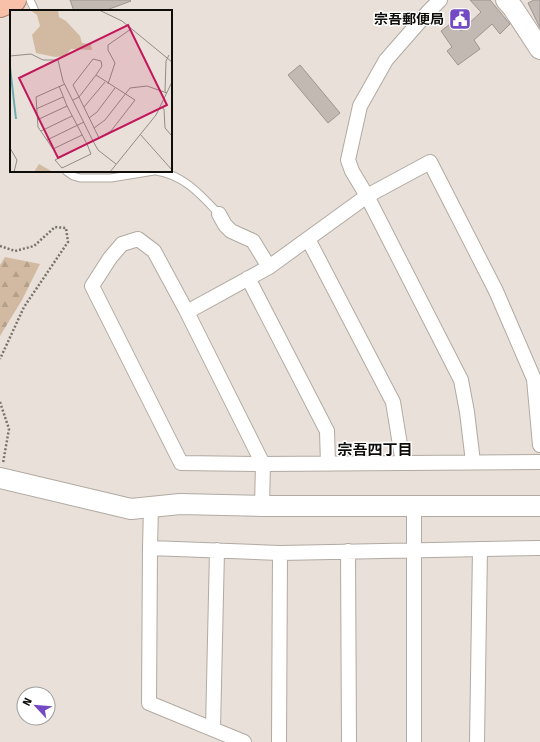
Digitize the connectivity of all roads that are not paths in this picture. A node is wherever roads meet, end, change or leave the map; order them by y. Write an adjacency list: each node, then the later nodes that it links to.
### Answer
1 (15, 0): 5 (highway)
2 (30, 0): 6 (lane)
3 (440, 0): 11 (street)
4 (510, 3): 7 (street)
5 (0, 6)
6 (35, 10)
7 (538, 42)
8 (68, 172): 9 (lane)
9 (149, 172)
10 (159, 172): 12 (lane)
11 (367, 196): 13 (street); 17 (street); 18 (street)
12 (219, 214): 14 (street)
13 (308, 239): 14 (street); 20 (street)
14 (269, 266): 15 (street)
15 (248, 278): 16 (street); 22 (street)
16 (187, 312): 21 (street); 21 (street)
17 (540, 445)
18 (473, 462): 19 (street); 20 (street)
19 (540, 462)
20 (403, 463): 22 (street)
21 (263, 464): 22 (street); 24 (street)
22 (328, 464)
23 (0, 479): 27 (street)
24 (262, 506): 25 (street); 27 (street)
25 (414, 506): 26 (street); 32 (street)
26 (540, 506)
27 (151, 507): 28 (street)
28 (150, 548): 31 (street); 35 (street)
29 (540, 548): 30 (street)
30 (480, 549): 32 (street); 40 (street)
31 (217, 550): 34 (street); 35 (street)
32 (414, 550): 33 (street); 39 (street)
33 (348, 552): 34 (street); 38 (street)
34 (280, 553): 37 (street)
35 (213, 729): 36 (street)
36 (244, 742)
37 (279, 742)
38 (349, 742)
39 (414, 742)
40 (477, 742)

